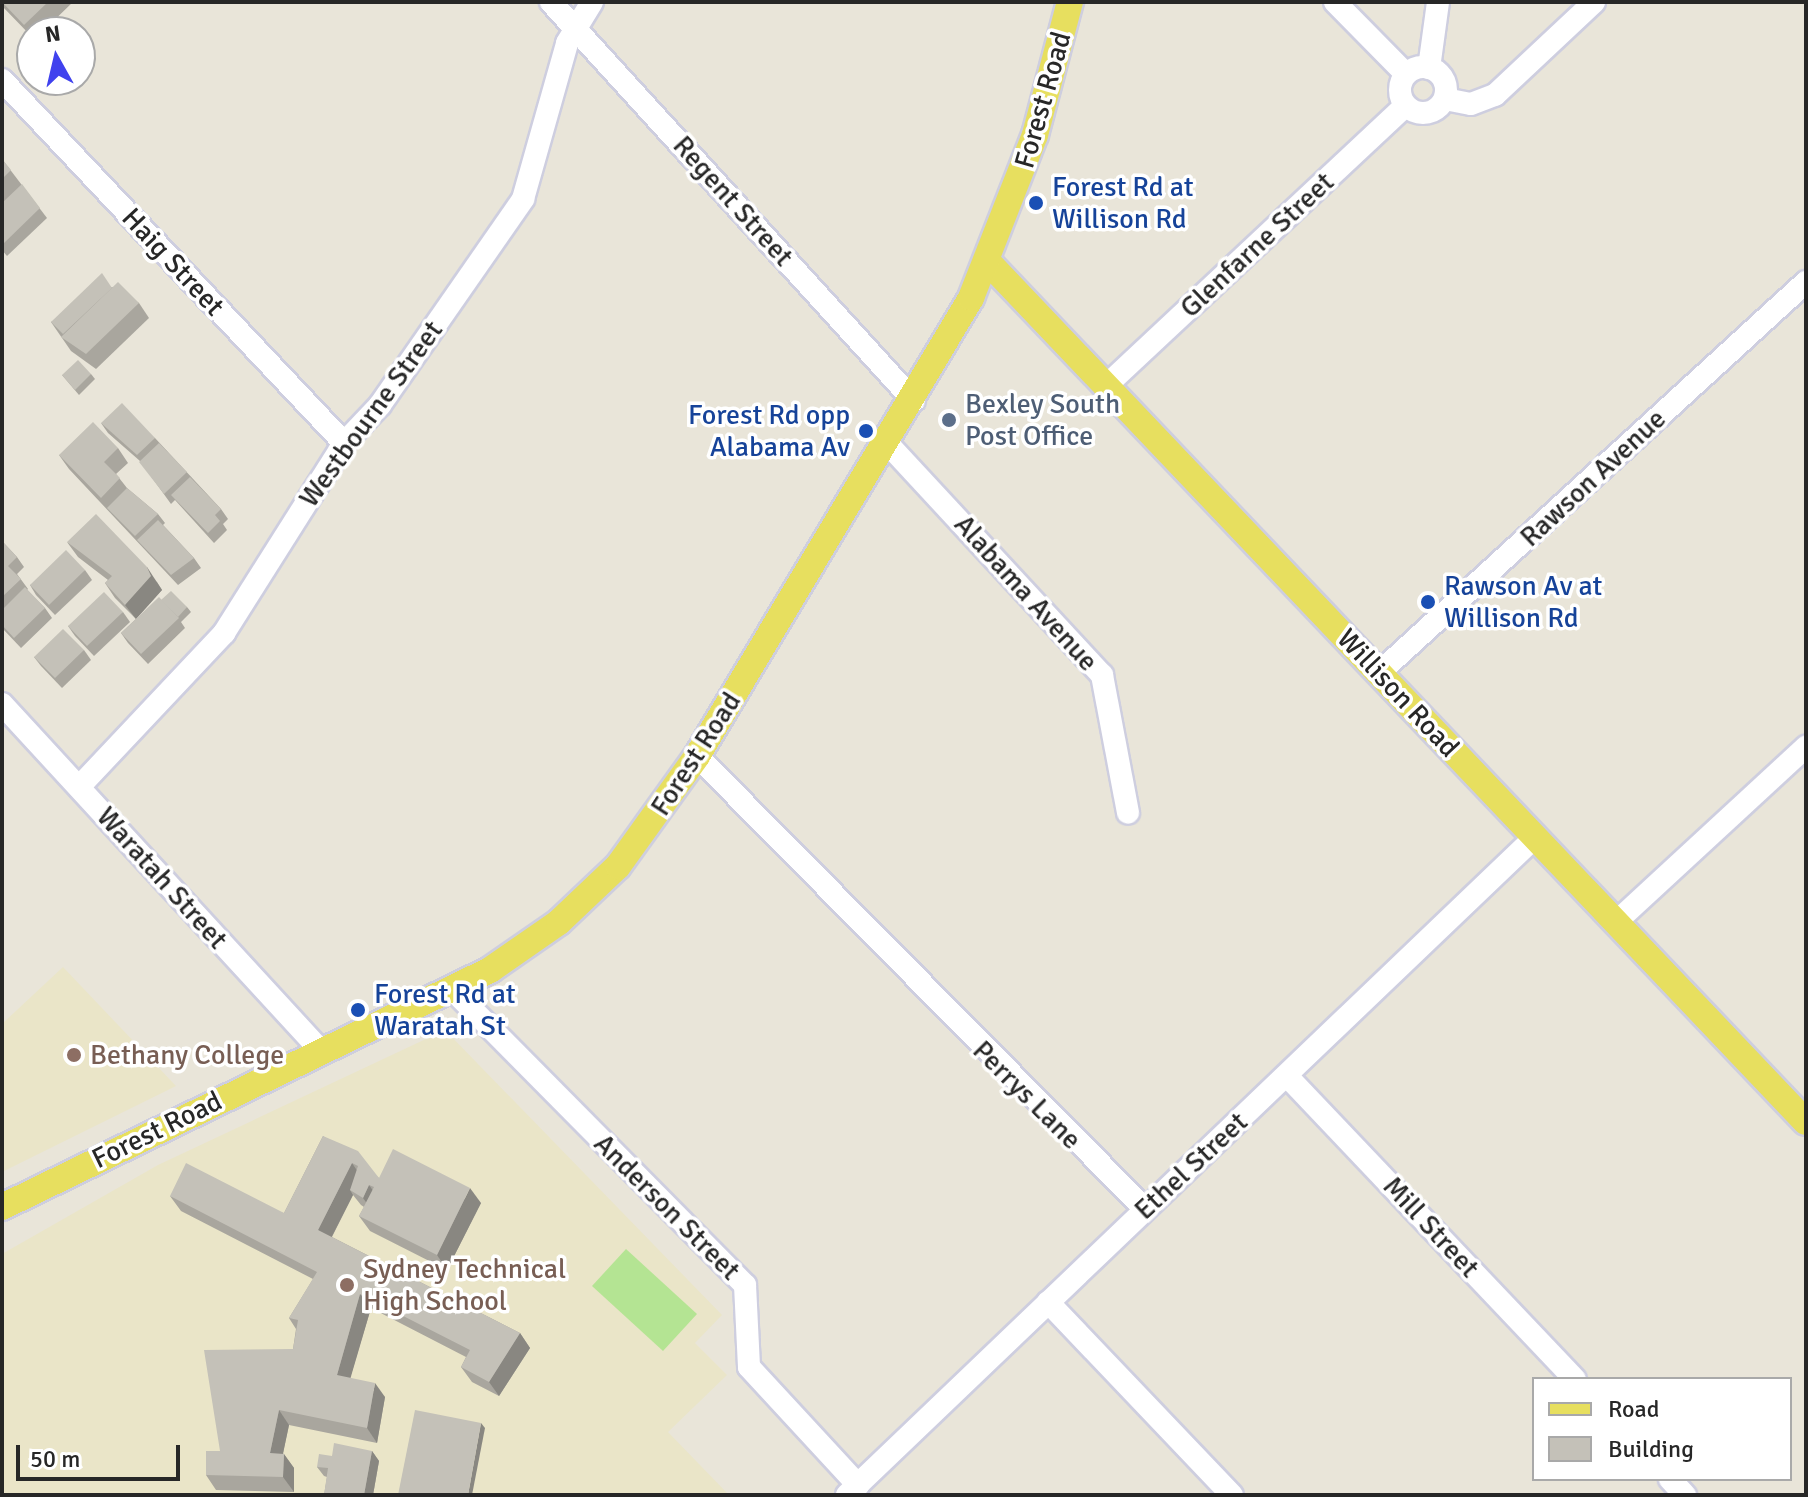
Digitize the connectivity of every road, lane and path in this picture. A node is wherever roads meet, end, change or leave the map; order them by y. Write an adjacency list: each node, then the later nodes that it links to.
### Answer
1 (551, 2): 7 (street, Regent Street)
2 (592, 2): 7 (street, Westbourne Street)
3 (1070, 2): 13 (main road, Forest Road)
4 (1335, 2): 9 (street)
5 (1438, 2): 8 (street)
6 (1594, 2): 11 (street)
7 (578, 29): 16 (street, Regent Street); 17 (street, Westbourne Street)
8 (1429, 68): 9 (street); 11 (street)
9 (1406, 74): 12 (street)
10 (2, 80): 17 (street, Haig Street)
11 (1445, 99): 12 (street)
12 (1405, 106): 15 (street, Glenfarne Street)
13 (989, 263): 15 (main road, Willison Road); 16 (main road, Forest Road)
14 (1806, 282): 19 (street, Rawson Avenue)
15 (1108, 384): 19 (main road, Willison Road)
16 (914, 401): 18 (main road, Forest Road)
17 (344, 443): 23 (street, Westbourne Street)
18 (888, 444): 22 (main road, Forest Road); 24 (street, Alabama Avenue)
19 (1379, 673): 25 (main road, Willison Road)
20 (2, 704): 23 (street, Waratah Street)
21 (1806, 747): 26 (street)
22 (697, 756): 27 (main road, Forest Road); 32 (street, Perrys Lane)
23 (79, 787): 28 (street, Waratah Street)
24 (1128, 813)
25 (1534, 838): 26 (main road, Willison Road); 29 (street, Ethel Street)
26 (1615, 923): 30 (main road, Willison Road)
27 (453, 990): 28 (main road, Forest Road); 35 (street, Anderson Street)
28 (322, 1052): 31 (main road, Forest Road)
29 (1287, 1076): 32 (street, Ethel Street); 34 (street, Mill Street)
30 (1806, 1122)
31 (2, 1207)
32 (1145, 1209): 33 (street, Ethel Street)
33 (1048, 1302): 35 (street, Ethel Street); 36 (street)
34 (1573, 1377)
35 (853, 1490)
36 (1232, 1495)

